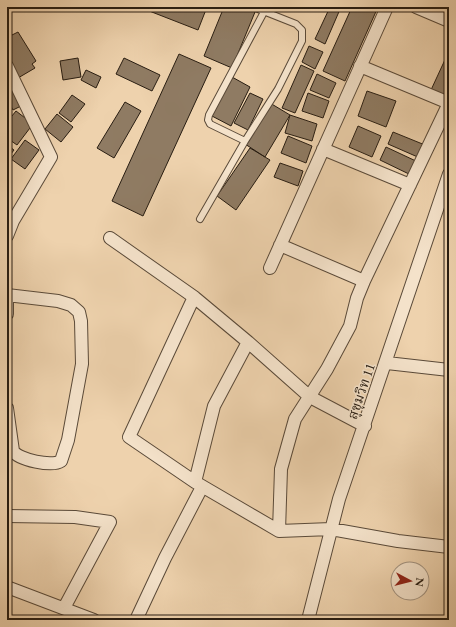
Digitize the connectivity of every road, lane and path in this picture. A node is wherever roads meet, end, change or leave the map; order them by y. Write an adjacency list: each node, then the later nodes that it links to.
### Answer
1 (253, 7): 4 (lane)
2 (386, 7): 6 (street)
3 (416, 7): 5 (street)
4 (264, 12): 9 (lane); 9 (lane)
5 (449, 21)
6 (360, 66): 8 (street); 10 (street)
7 (9, 75): 14 (street)
8 (449, 103): 12 (street)
9 (245, 140): 13 (lane)
10 (323, 149): 12 (street); 17 (street)
11 (448, 181): 24 (street, สุขุมวิท 11)
12 (410, 185): 19 (street)
13 (200, 219)
14 (10, 220): 15 (street)
15 (7, 236)
16 (110, 238): 21 (street)
17 (280, 245): 18 (street); 19 (street)
18 (270, 268)
19 (364, 281): 26 (street)
20 (7, 295): 22 (street); 27 (street)
21 (194, 297): 23 (street); 29 (street)
22 (7, 314)
23 (248, 342): 26 (street); 29 (street)
24 (387, 363): 25 (street); 28 (street, สุขุมวิท 11)
25 (449, 370)
26 (310, 397): 28 (street); 32 (street)
27 (7, 408)
28 (365, 426): 31 (street, สุขุมวิท 11)
29 (198, 484): 32 (street); 37 (street)
30 (7, 516): 35 (street)
31 (331, 529): 32 (street); 33 (street); 38 (street, สุขุมวิท 11)
32 (279, 531)
33 (449, 547)
34 (7, 587): 35 (street)
35 (64, 608): 36 (street)
36 (94, 620)
37 (136, 620)
38 (308, 620)

